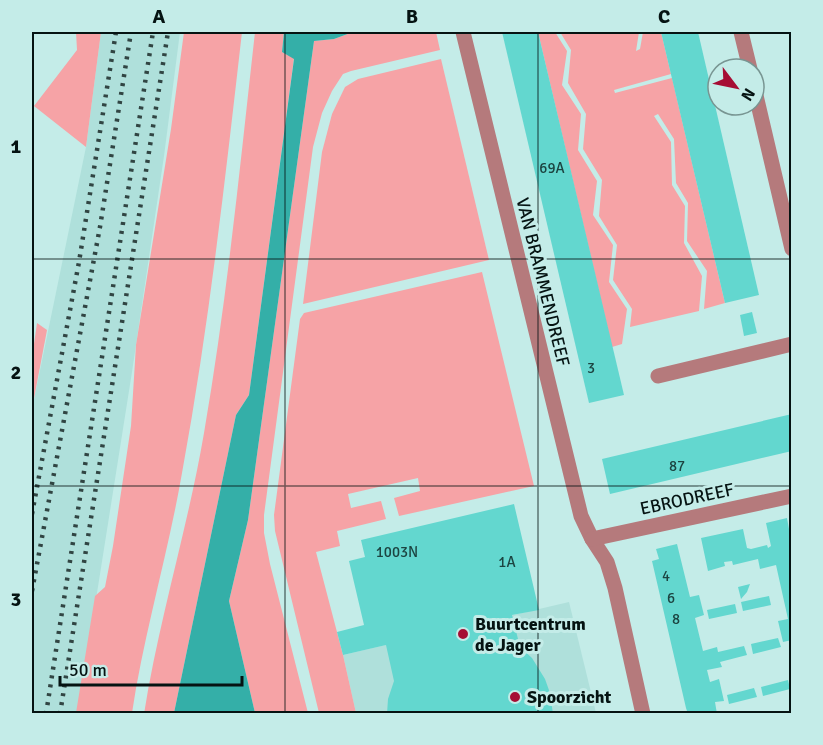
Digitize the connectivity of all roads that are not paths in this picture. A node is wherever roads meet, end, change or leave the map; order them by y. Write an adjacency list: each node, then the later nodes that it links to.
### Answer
1 (463, 32): 9 (street, VAN BRAMMENDREEF)
2 (741, 32): 3 (street)
3 (747, 57)
4 (761, 117): 5 (street)
5 (792, 249)
6 (792, 344): 7 (street)
7 (658, 376)
8 (792, 496): 9 (street, EBRODREEF)
9 (592, 539): 10 (street, VAN BRAMMENDREEF)
10 (643, 714)

